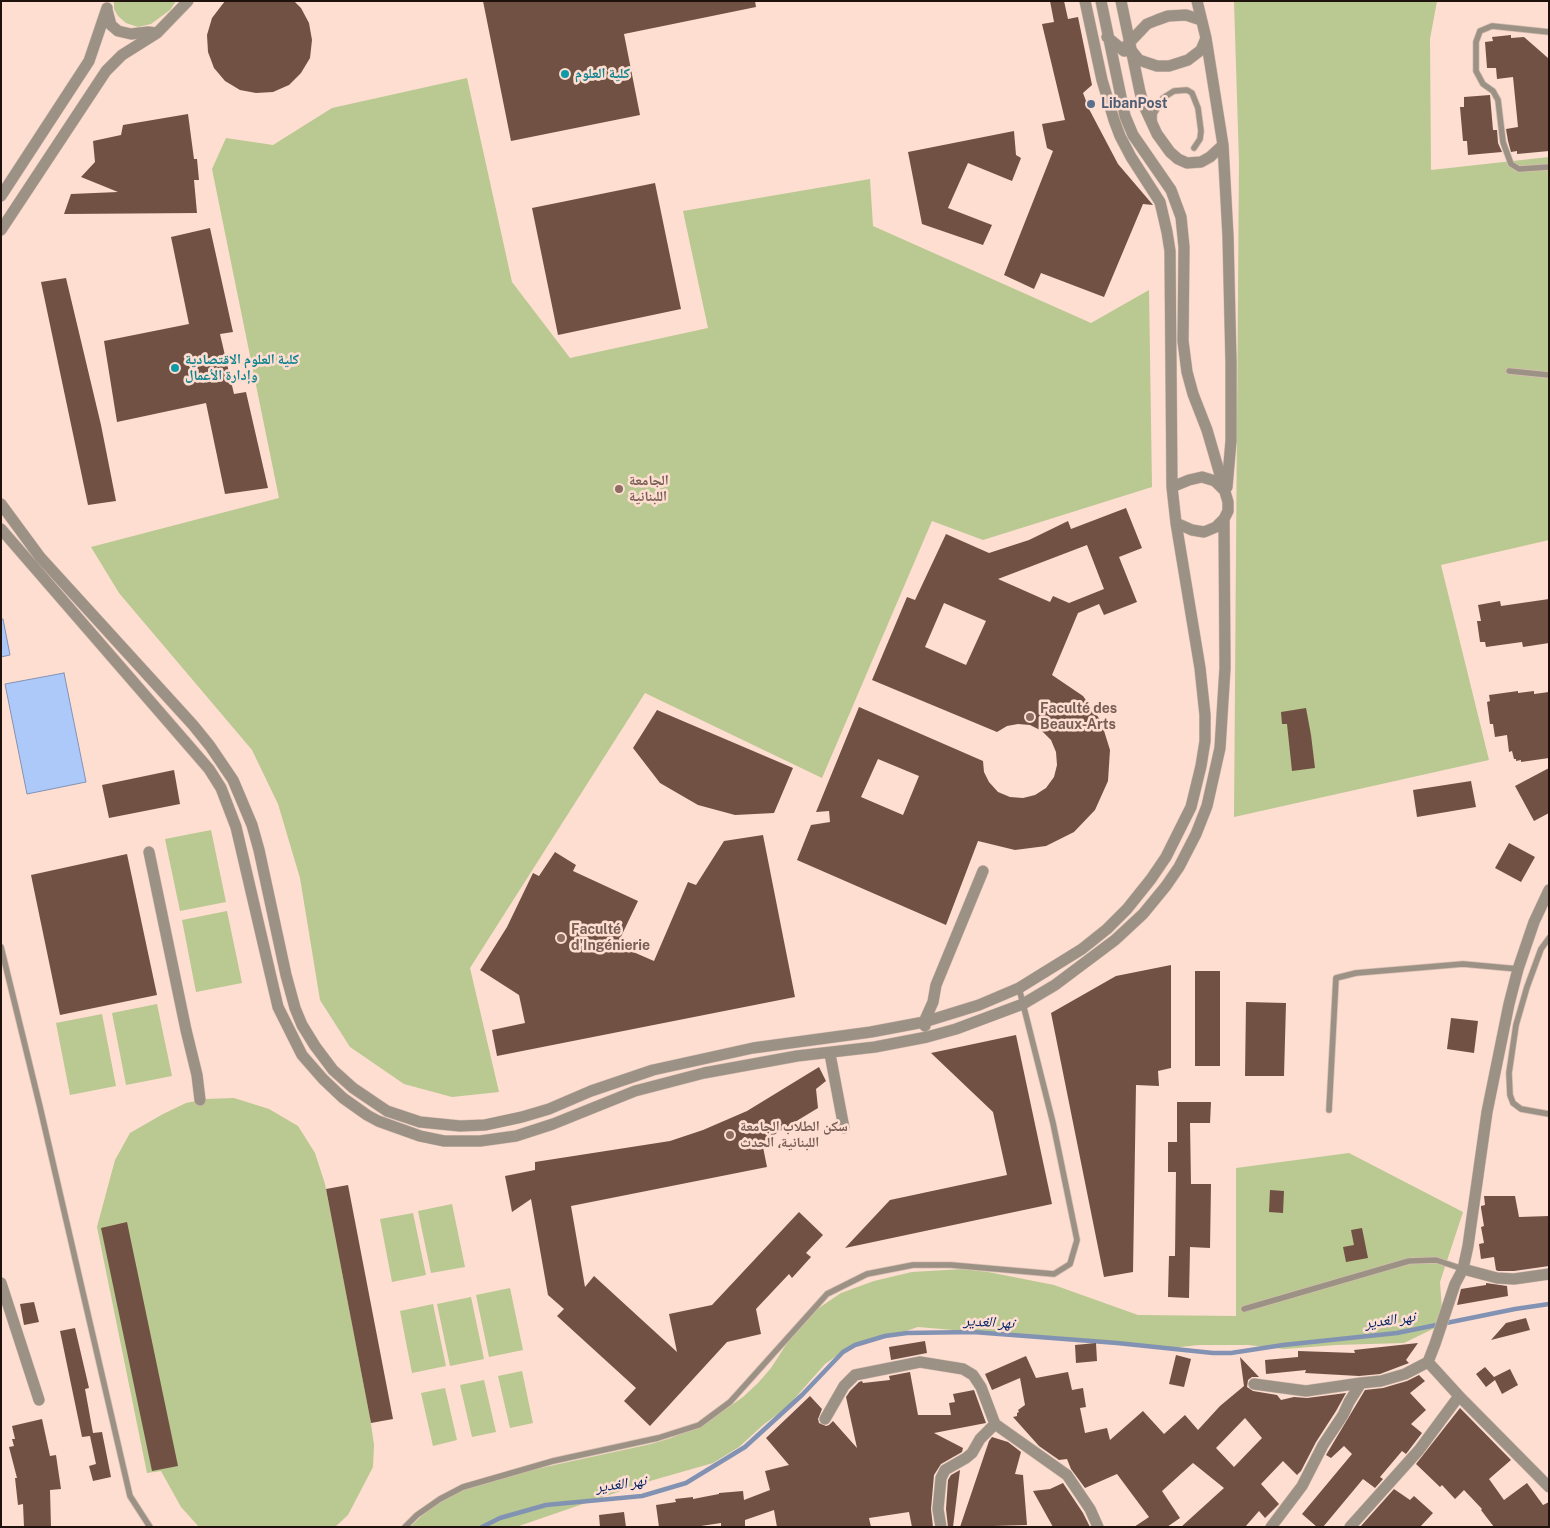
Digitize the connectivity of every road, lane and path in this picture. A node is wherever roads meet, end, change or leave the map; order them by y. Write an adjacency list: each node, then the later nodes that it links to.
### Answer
1 (188, 1): 10 (street)
2 (1085, 1): 8 (street)
3 (1101, 1): 11 (street)
4 (1121, 1): 13 (street)
5 (1197, 1): 7 (street)
6 (106, 5): 10 (street); 20 (street)
7 (1201, 20): 12 (street); 13 (street)
8 (1090, 23): 11 (street); 15 (street)
9 (1549, 32): 19 (lane)
10 (157, 33): 21 (street)
11 (1109, 38): 13 (street); 14 (street)
12 (1206, 38): 13 (street); 17 (street)
13 (1128, 47): 14 (street); 16 (street)
14 (1114, 65): 15 (street); 25 (street)
15 (1104, 86): 24 (street)
16 (1154, 127): 17 (street); 18 (lane)
17 (1223, 145): 25 (street)
18 (1194, 148)
19 (1549, 167)
20 (1, 196)
21 (1, 230)
22 (1509, 371): 23 (lane)
23 (1549, 375)
24 (1172, 487): 25 (street); 28 (street)
25 (1226, 492): 27 (street)
26 (1, 504): 30 (street)
27 (1224, 519): 28 (street); 39 (street)
28 (1176, 523): 38 (street)
29 (1, 529): 31 (street)
30 (64, 583): 31 (street); 48 (street)
31 (48, 584): 50 (street)
32 (149, 852): 43 (street)
33 (984, 871): 40 (street)
34 (1549, 890): 37 (street)
35 (1549, 938): 46 (lane)
36 (1, 947): 63 (lane)
37 (1518, 969): 45 (lane); 51 (street)
38 (1019, 988): 39 (lane); 40 (street)
39 (1023, 1004): 41 (street); 64 (lane)
40 (924, 1022): 41 (street); 44 (street)
41 (927, 1037): 42 (street)
42 (830, 1054): 47 (street); 49 (street)
43 (200, 1100)
44 (549, 1108): 47 (street); 48 (street)
45 (1329, 1110)
46 (1549, 1114)
47 (553, 1124): 50 (street)
48 (485, 1125): 50 (street)
49 (844, 1128)
50 (490, 1140)
51 (1462, 1269): 52 (street); 54 (lane); 55 (street)
52 (1549, 1274)
53 (1, 1283): 59 (street)
54 (1244, 1309)
55 (1428, 1362): 56 (street); 58 (street)
56 (1361, 1383): 57 (street); 67 (street)
57 (1254, 1384)
58 (1459, 1396): 62 (street); 68 (street)
59 (40, 1400)
60 (825, 1419): 61 (street)
61 (995, 1424): 65 (street); 66 (street)
62 (1549, 1487)
63 (150, 1527)
64 (405, 1527)
65 (941, 1527)
66 (1098, 1527)
67 (1270, 1527)
68 (1350, 1527)

